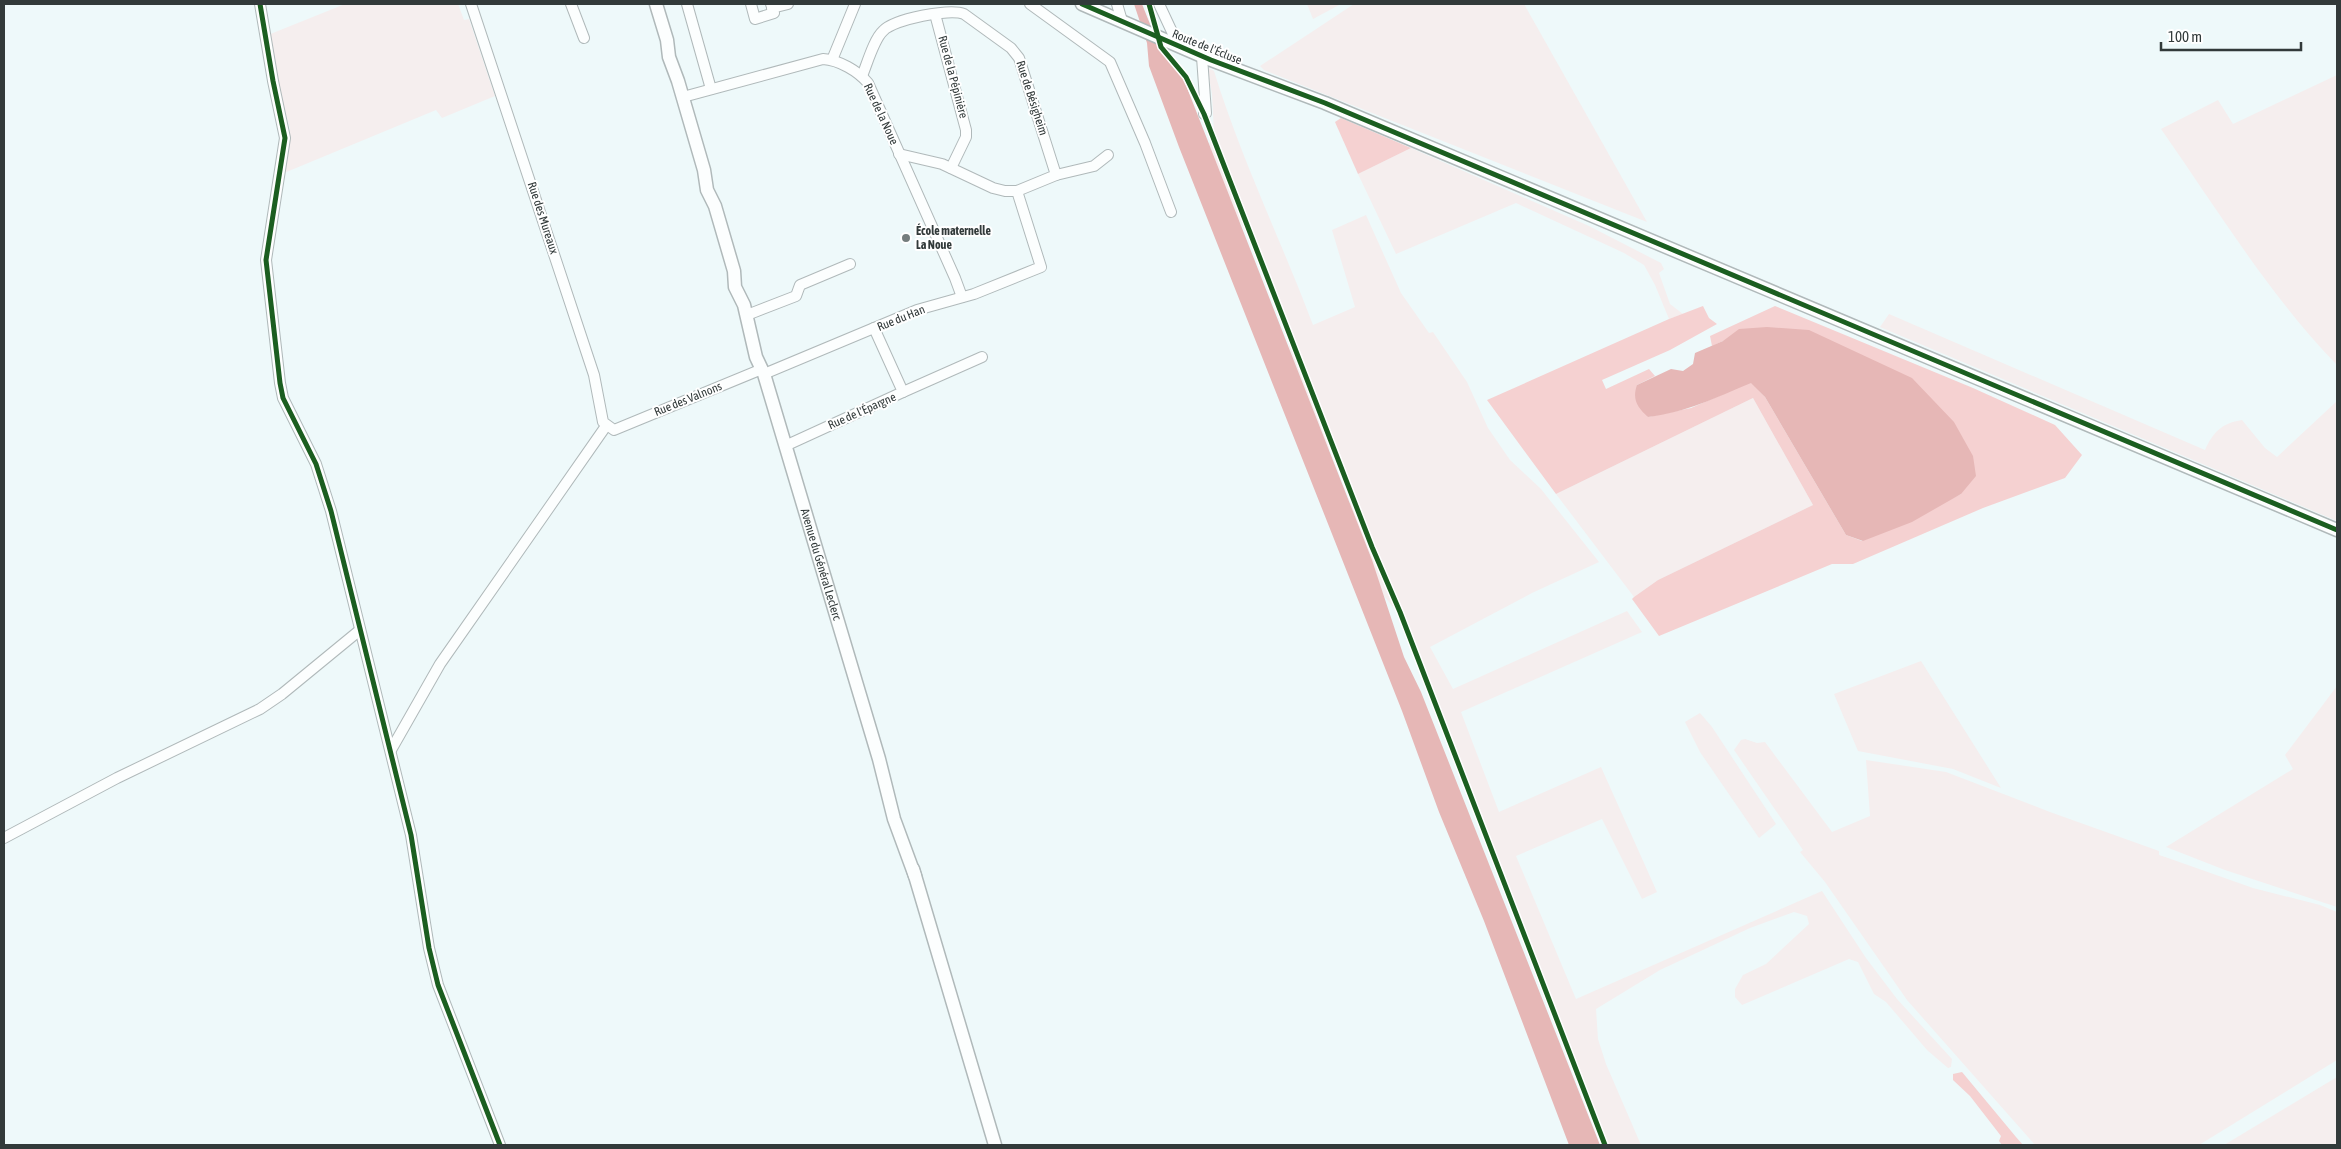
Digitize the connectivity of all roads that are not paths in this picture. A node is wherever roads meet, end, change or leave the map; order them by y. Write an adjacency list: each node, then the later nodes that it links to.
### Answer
1 (260, 4): 40 (street)
2 (471, 4): 37 (street, Rue des Mureaux)
3 (570, 4): 16 (street)
4 (656, 4): 22 (main road, Avenue du Général Leclerc)
5 (686, 4): 21 (street)
6 (751, 4): 13 (street)
7 (788, 4): 13 (street)
8 (855, 4): 19 (street)
9 (1030, 4): 29 (street)
10 (1082, 4): 15 (main road, Route de l'Écluse)
11 (1117, 4): 15 (street)
12 (1159, 4): 17 (street)
13 (771, 6)
14 (935, 14): 20 (street, Rue de Bésigheim); 26 (street, Rue de la Pépinière); 27 (street, Rue de Bésigheim)
15 (1122, 21): 17 (main road, Route de l'Écluse)
16 (584, 38)
17 (1171, 43): 18 (main road, Route de l'Écluse)
18 (1202, 56): 23 (street); 39 (main road, Route de l'Écluse)
19 (832, 60): 20 (street, Rue de la Noue); 21 (street)
20 (862, 76): 24 (street, Rue de la Noue)
21 (711, 90): 22 (street)
22 (683, 97): 32 (main road, Avenue du Général Leclerc)
23 (1204, 114)
24 (899, 154): 26 (street); 31 (street, Rue de la Noue)
25 (1108, 155): 27 (street)
26 (951, 168): 28 (street)
27 (1056, 175): 28 (street)
28 (1017, 191): 31 (street, Rue du Han)
29 (1171, 212)
30 (850, 264): 32 (street)
31 (962, 297): 33 (street, Rue du Han)
32 (745, 310): 35 (main road, Avenue du Général Leclerc)
33 (874, 328): 35 (street, Rue du Han); 36 (street, Rue de l'Épargne)
34 (982, 357): 36 (street)
35 (763, 372): 37 (street, Rue des Valnons); 38 (main road, Avenue du Général Leclerc)
36 (903, 392): 38 (street, Rue de l'Épargne)
37 (610, 428): 41 (street)
38 (785, 446): 44 (main road, Avenue du Général Leclerc)
39 (2337, 530)
40 (360, 630): 41 (street); 42 (street)
41 (391, 750): 43 (street)
42 (4, 838)
43 (500, 1145)
44 (995, 1145)

